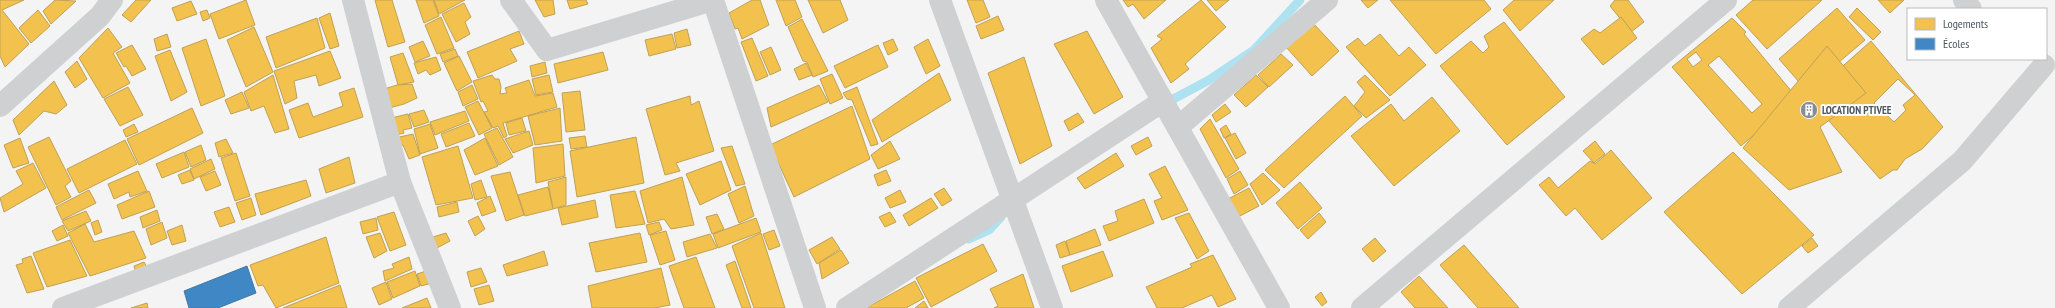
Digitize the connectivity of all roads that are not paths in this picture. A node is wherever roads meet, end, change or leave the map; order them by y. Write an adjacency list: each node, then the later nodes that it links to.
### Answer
1 (353, 0): 15 (street)
2 (511, 0): 3 (street)
3 (713, 0): 19 (street)
4 (940, 0): 16 (street)
5 (1106, 0): 12 (street)
6 (1327, 0): 14 (street)
7 (1726, 0): 23 (street)
8 (1964, 0): 10 (street)
9 (102, 5): 13 (street)
10 (1971, 8)
11 (2045, 62): 24 (street)
12 (1163, 100): 14 (street); 16 (street)
13 (0, 106)
14 (1178, 127): 22 (street)
15 (400, 182): 17 (street); 18 (street)
16 (1013, 199): 20 (street); 21 (street)
17 (64, 308)
18 (450, 308)
19 (815, 308)
20 (847, 308)
21 (1052, 308)
22 (1279, 308)
23 (1362, 308)
24 (1789, 308)

